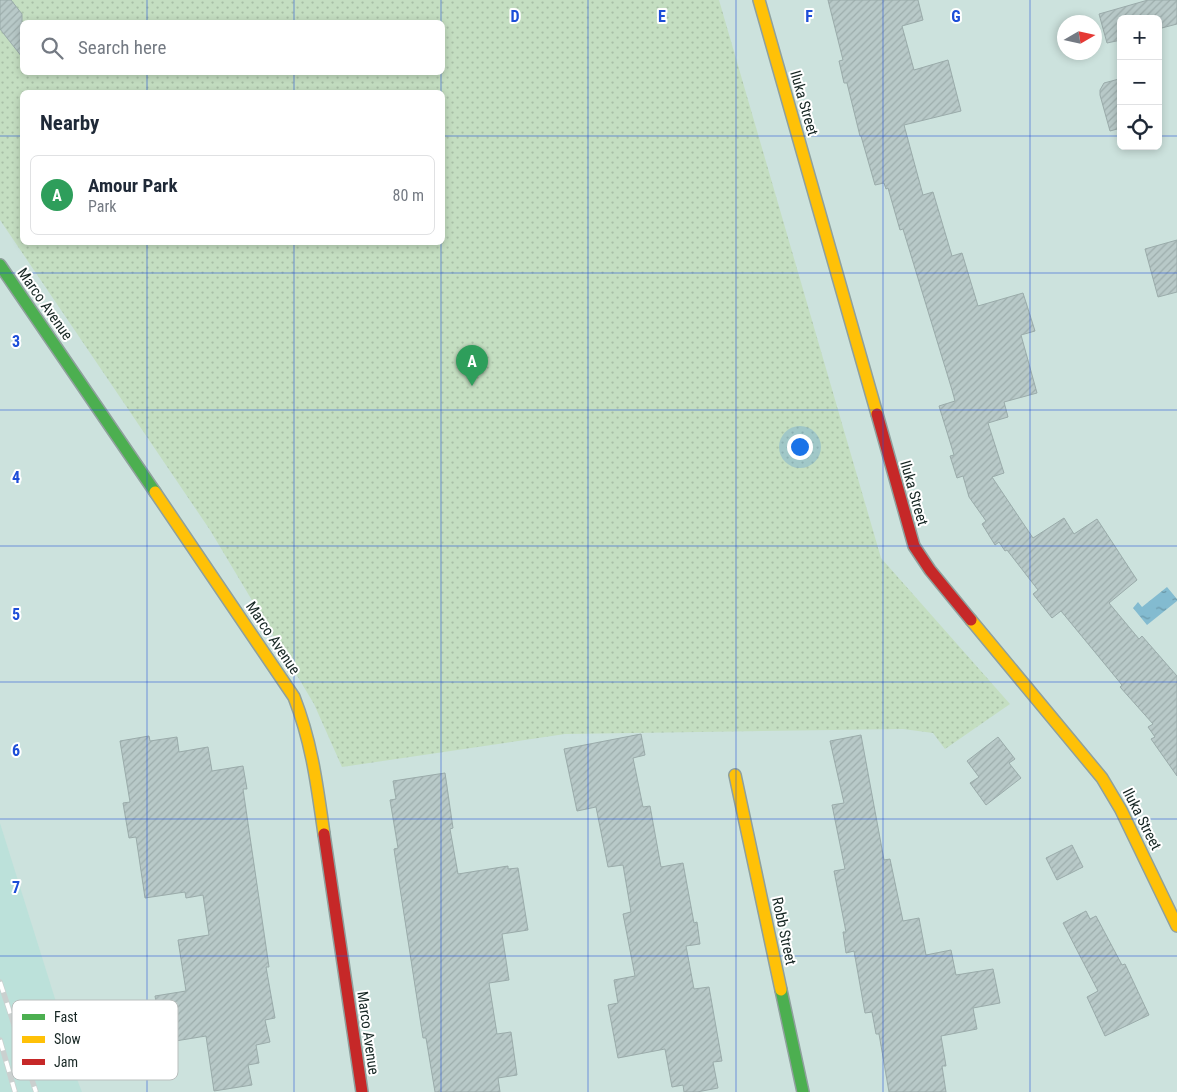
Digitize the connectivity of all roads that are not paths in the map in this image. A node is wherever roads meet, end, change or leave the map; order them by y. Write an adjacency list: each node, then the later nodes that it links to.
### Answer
1 (759, 0): 4 (street, Iluka Street)
2 (0, 265): 5 (street, Marco Avenue)
3 (735, 775): 6 (street, Robb Street)
4 (1177, 926)
5 (362, 1092)
6 (803, 1092)

